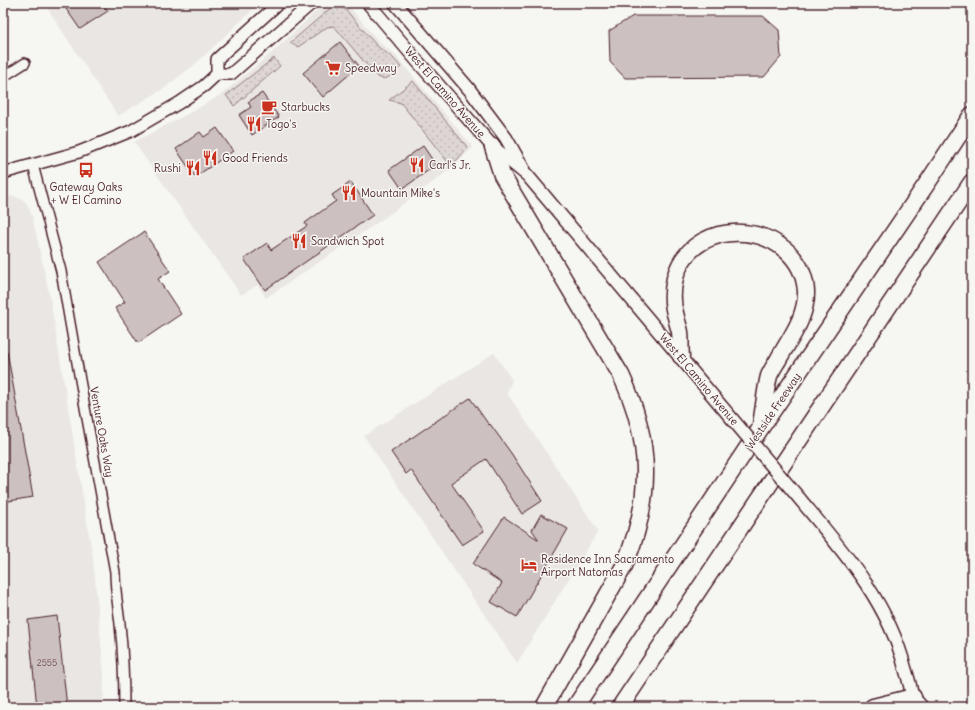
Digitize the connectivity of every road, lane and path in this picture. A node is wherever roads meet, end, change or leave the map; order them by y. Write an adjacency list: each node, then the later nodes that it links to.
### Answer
1 (279, 3): 6 (street)
2 (312, 3): 6 (street)
3 (368, 3): 9 (main road, West El Camino Avenue)
4 (395, 3): 12 (main road, West El Camino Avenue)
5 (25, 63): 7 (street)
6 (217, 74): 10 (street)
7 (3, 77)
8 (972, 115): 15 (highway, Westside Freeway)
9 (493, 146): 12 (main road, West El Camino Avenue); 18 (highway)
10 (33, 165): 11 (street); 17 (street, Venture Oaks Way)
11 (3, 173)
12 (527, 175): 14 (main road, West El Camino Avenue)
13 (972, 182): 20 (highway)
14 (681, 356): 15 (highway); 16 (main road, West El Camino Avenue, bridge)
15 (760, 429): 19 (highway, Westside Freeway)
16 (916, 704): 21 (highway)
17 (124, 707)
18 (544, 707)
19 (575, 707)
20 (620, 707)
21 (873, 707)

